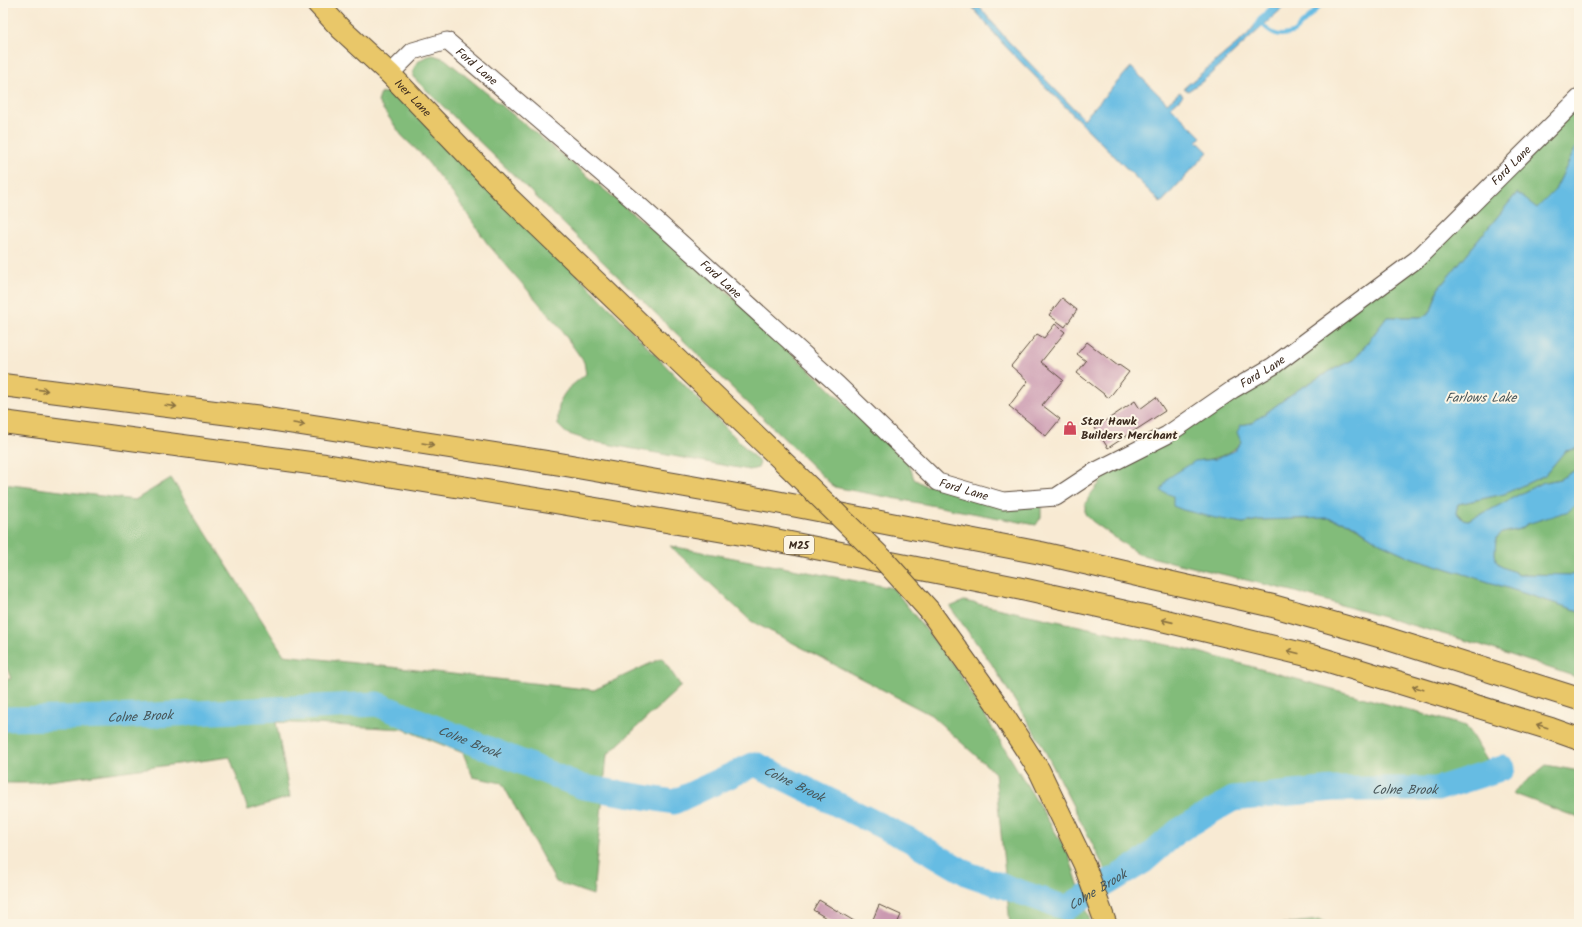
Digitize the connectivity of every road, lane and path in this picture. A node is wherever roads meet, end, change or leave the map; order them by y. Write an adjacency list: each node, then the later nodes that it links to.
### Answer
1 (317, 3): 2 (main road, Iver Lane)
2 (390, 74): 3 (street, Ford Lane); 8 (main road, Iver Lane, bridge)
3 (1579, 98)
4 (3, 385): 6 (highway, one-way to 6)
5 (3, 422): 7 (highway, M25, one-way to 5)
6 (1579, 699)
7 (1579, 739)
8 (1106, 924)

